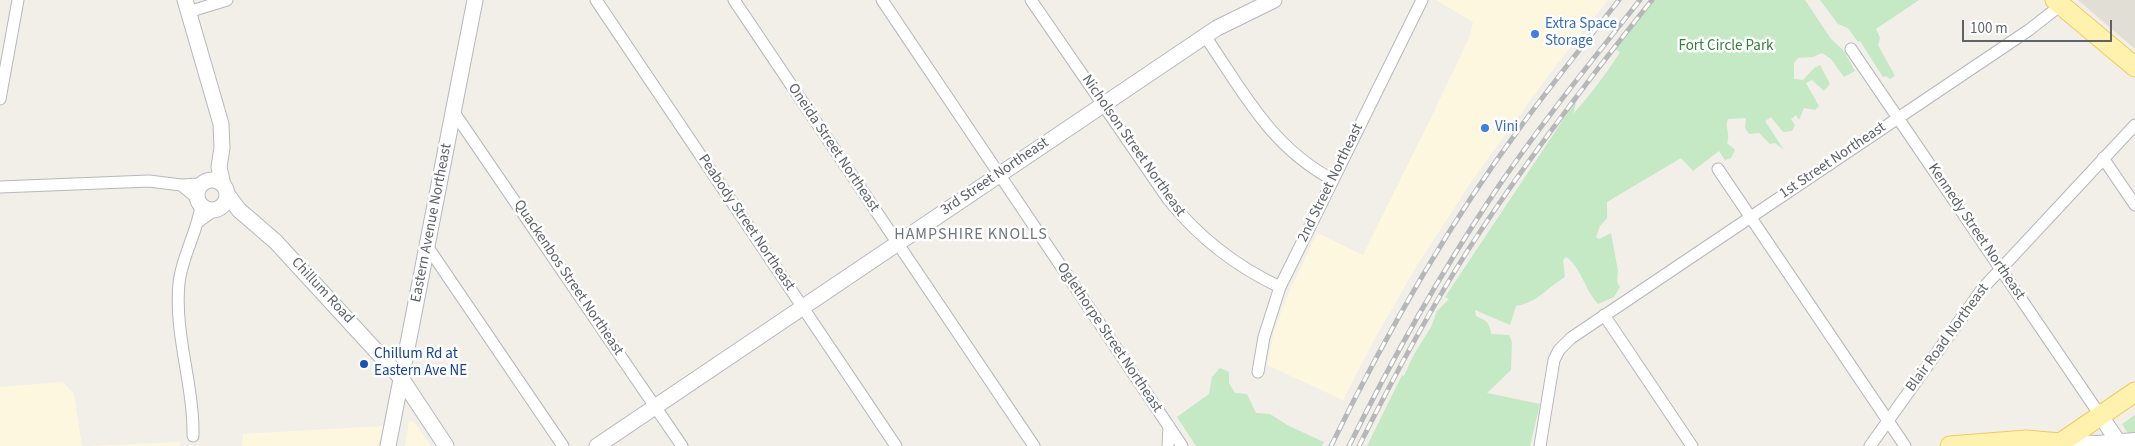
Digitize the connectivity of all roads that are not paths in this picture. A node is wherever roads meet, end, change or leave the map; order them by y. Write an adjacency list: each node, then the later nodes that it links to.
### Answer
1 (18, 0): 15 (street)
2 (227, 0): 11 (street)
3 (475, 0): 17 (street, Eastern Avenue Northeast)
4 (596, 0): 32 (street, Peabody Street Northeast)
5 (734, 0): 28 (street, Oneida Street Northeast)
6 (882, 0): 22 (street, Oglethorpe Street Northeast)
7 (1031, 0): 16 (street, Nicholson Street Northeast)
8 (1422, 0): 23 (street, 2nd Street Northeast)
9 (1268, 1): 12 (street, 3rd Street Northeast)
10 (2058, 3): 14 (main road); 18 (street, 1st Street Northeast)
11 (187, 6): 25 (street, Chillum Road)
12 (1205, 36): 16 (street, 3rd Street Northeast); 23 (street)
13 (1851, 48): 18 (street, Kennedy Street Northeast)
14 (2135, 67)
15 (0, 99)
16 (1104, 104): 22 (street, 3rd Street Northeast); 31 (street, Nicholson Street Northeast)
17 (453, 111): 29 (street, Eastern Avenue Northeast); 37 (street, Quackenbos Street Northeast)
18 (1898, 118): 27 (street, 1st Street Northeast); 30 (street, Kennedy Street Northeast)
19 (2135, 125): 20 (street, Blair Road Northeast)
20 (2103, 158): 26 (street); 30 (street, Blair Road Northeast)
21 (1718, 169): 27 (street)
22 (999, 174): 28 (street, 3rd Street Northeast); 40 (street, Oglethorpe Street Northeast)
23 (1333, 180): 31 (street, 2nd Street Northeast)
24 (0, 187): 25 (street)
25 (211, 196): 35 (street, Chillum Road); 41 (street)
26 (2135, 204)
27 (1750, 217): 33 (street, 1st Street Northeast); 39 (street)
28 (898, 244): 32 (street, 3rd Street Northeast); 52 (street, Oneida Street Northeast)
29 (427, 246): 35 (street, Eastern Avenue Northeast); 48 (street)
30 (2000, 268): 38 (street, Kennedy Street Northeast); 39 (street, Blair Road Northeast)
31 (1280, 287): 34 (street, 2nd Street Northeast)
32 (803, 307): 37 (street, 3rd Street Northeast); 51 (street, Peabody Street Northeast)
33 (1604, 316): 45 (street, 1st Street Northeast); 55 (street)
34 (1258, 372)
35 (401, 378): 46 (street, Eastern Avenue Northeast); 47 (street, Chillum Road)
36 (2135, 392): 38 (main road)
37 (655, 407): 49 (street, 3rd Street Northeast); 50 (street, Quackenbos Street Northeast)
38 (2100, 415): 43 (main road); 44 (street)
39 (1888, 420): 56 (street, Blair Road Northeast); 57 (street)
40 (1169, 426): 53 (street, Oglethorpe Street Northeast); 54 (street, Oglethorpe Street Northeast)
41 (193, 436)
42 (2135, 441): 44 (main road)
43 (2058, 444): 44 (main road); 58 (main road)
44 (2120, 444)
45 (1539, 445)
46 (388, 446)
47 (446, 446)
48 (563, 446)
49 (597, 446)
50 (682, 446)
51 (896, 446)
52 (1034, 446)
53 (1168, 446)
54 (1182, 446)
55 (1692, 446)
56 (1870, 446)
57 (1906, 446)
58 (1950, 446)

